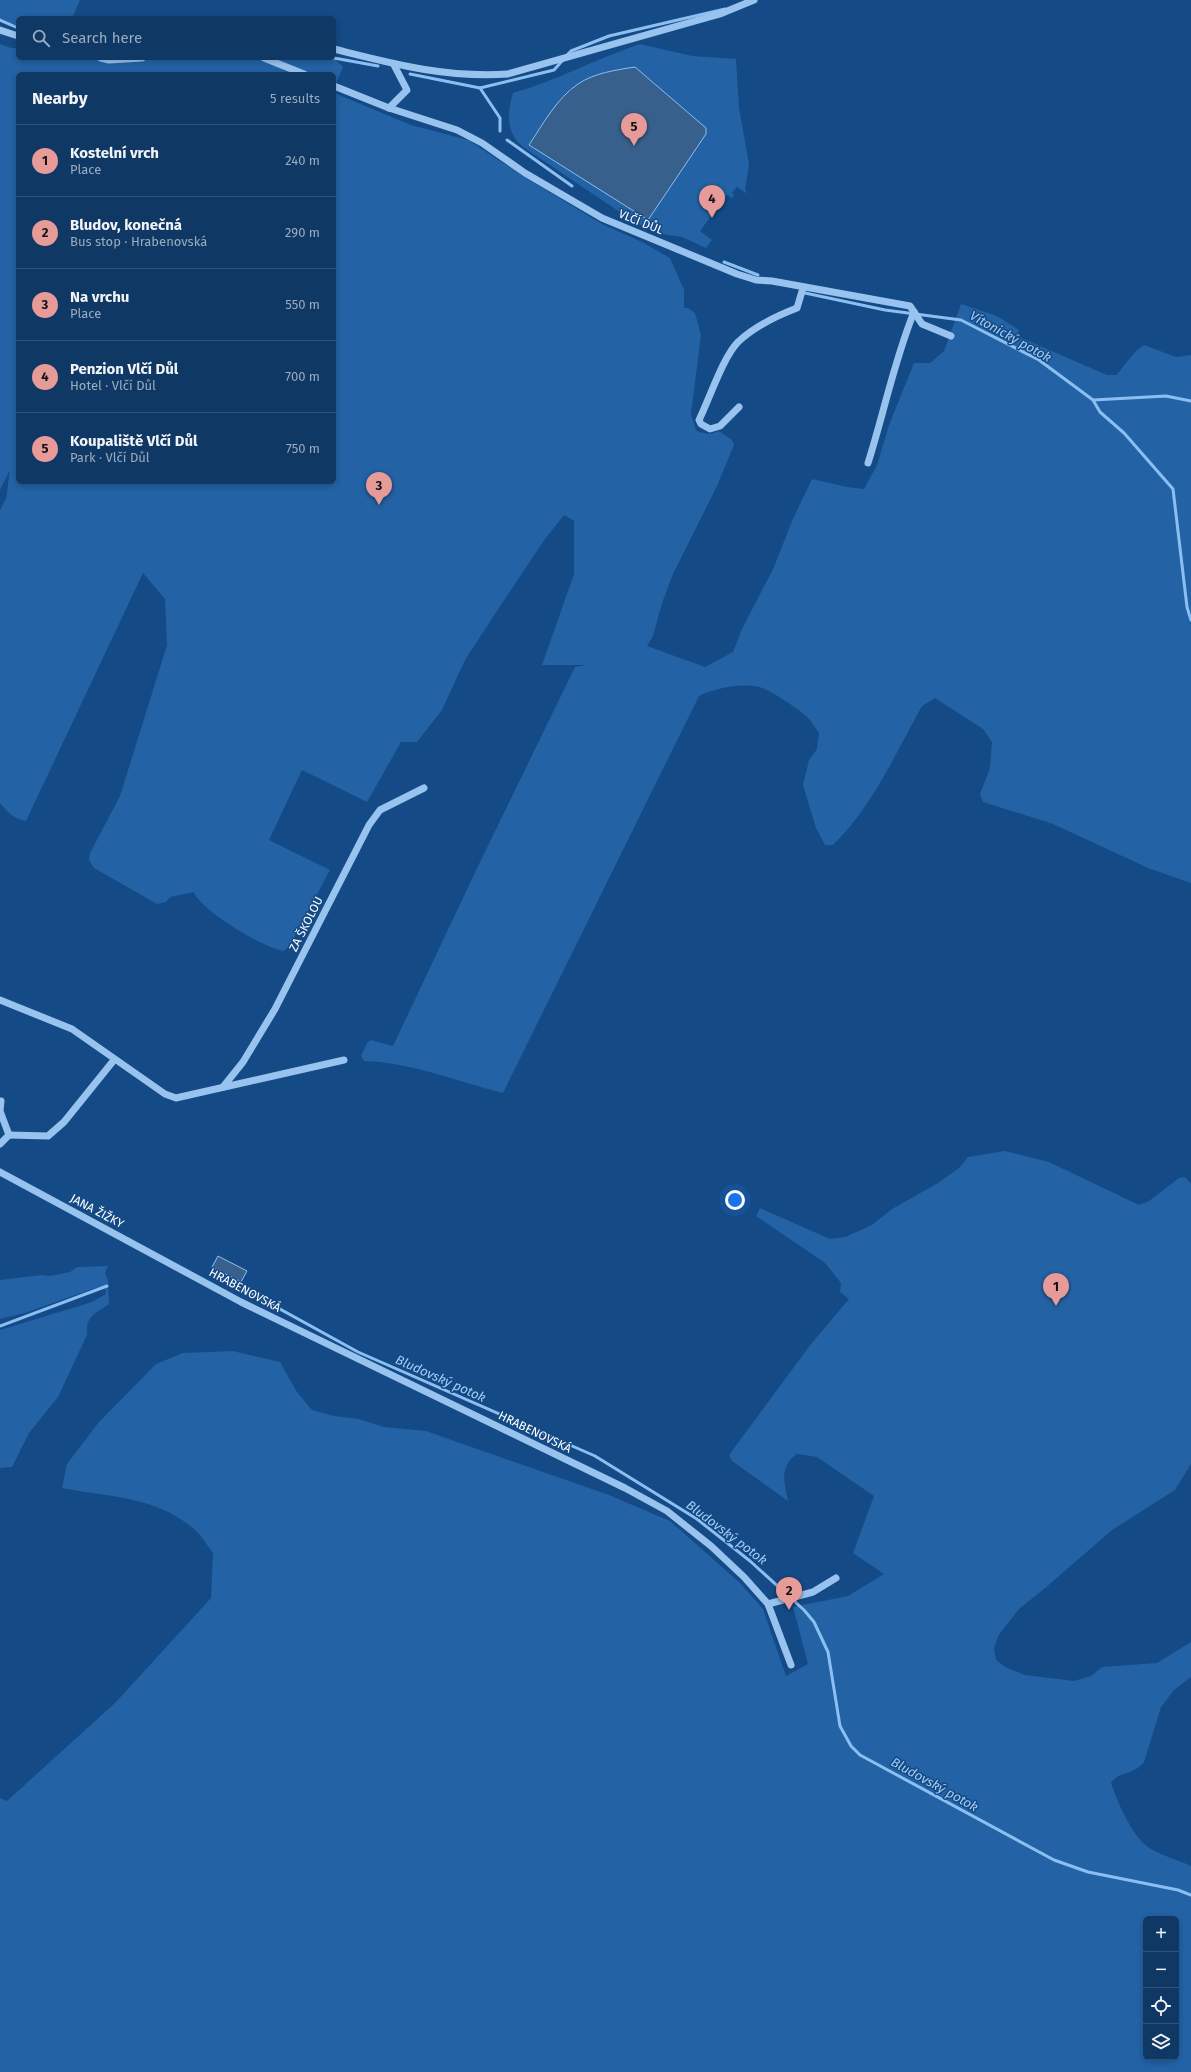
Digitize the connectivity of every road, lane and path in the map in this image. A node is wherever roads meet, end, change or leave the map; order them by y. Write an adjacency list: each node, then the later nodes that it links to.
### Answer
1 (754, 0): 6 (street)
2 (0, 30): 3 (street)
3 (16, 35)
4 (336, 50): 6 (street)
5 (269, 60): 7 (street)
6 (394, 64): 9 (street)
7 (299, 72)
8 (336, 87): 9 (street, VLČÍ DŮL)
9 (389, 108): 10 (street, VLČÍ DŮL)
10 (803, 288): 11 (street, VLČÍ DŮL); 13 (street)
11 (914, 312): 12 (street, VLČÍ DŮL); 14 (street)
12 (951, 336)
13 (739, 407)
14 (868, 463)
15 (424, 788): 19 (street, ZA ŠKOLOU)
16 (0, 1000): 17 (street)
17 (114, 1060): 19 (street); 21 (street)
18 (344, 1060): 19 (street)
19 (223, 1087)
20 (1, 1101): 21 (street)
21 (9, 1135): 22 (street)
22 (0, 1144)
23 (0, 1172): 24 (street, JANA ŽIŽKY)
24 (184, 1270): 26 (street, HRABENOVSKÁ)
25 (836, 1578): 26 (street)
26 (768, 1604): 27 (street, HRABENOVSKÁ)
27 (791, 1665)

